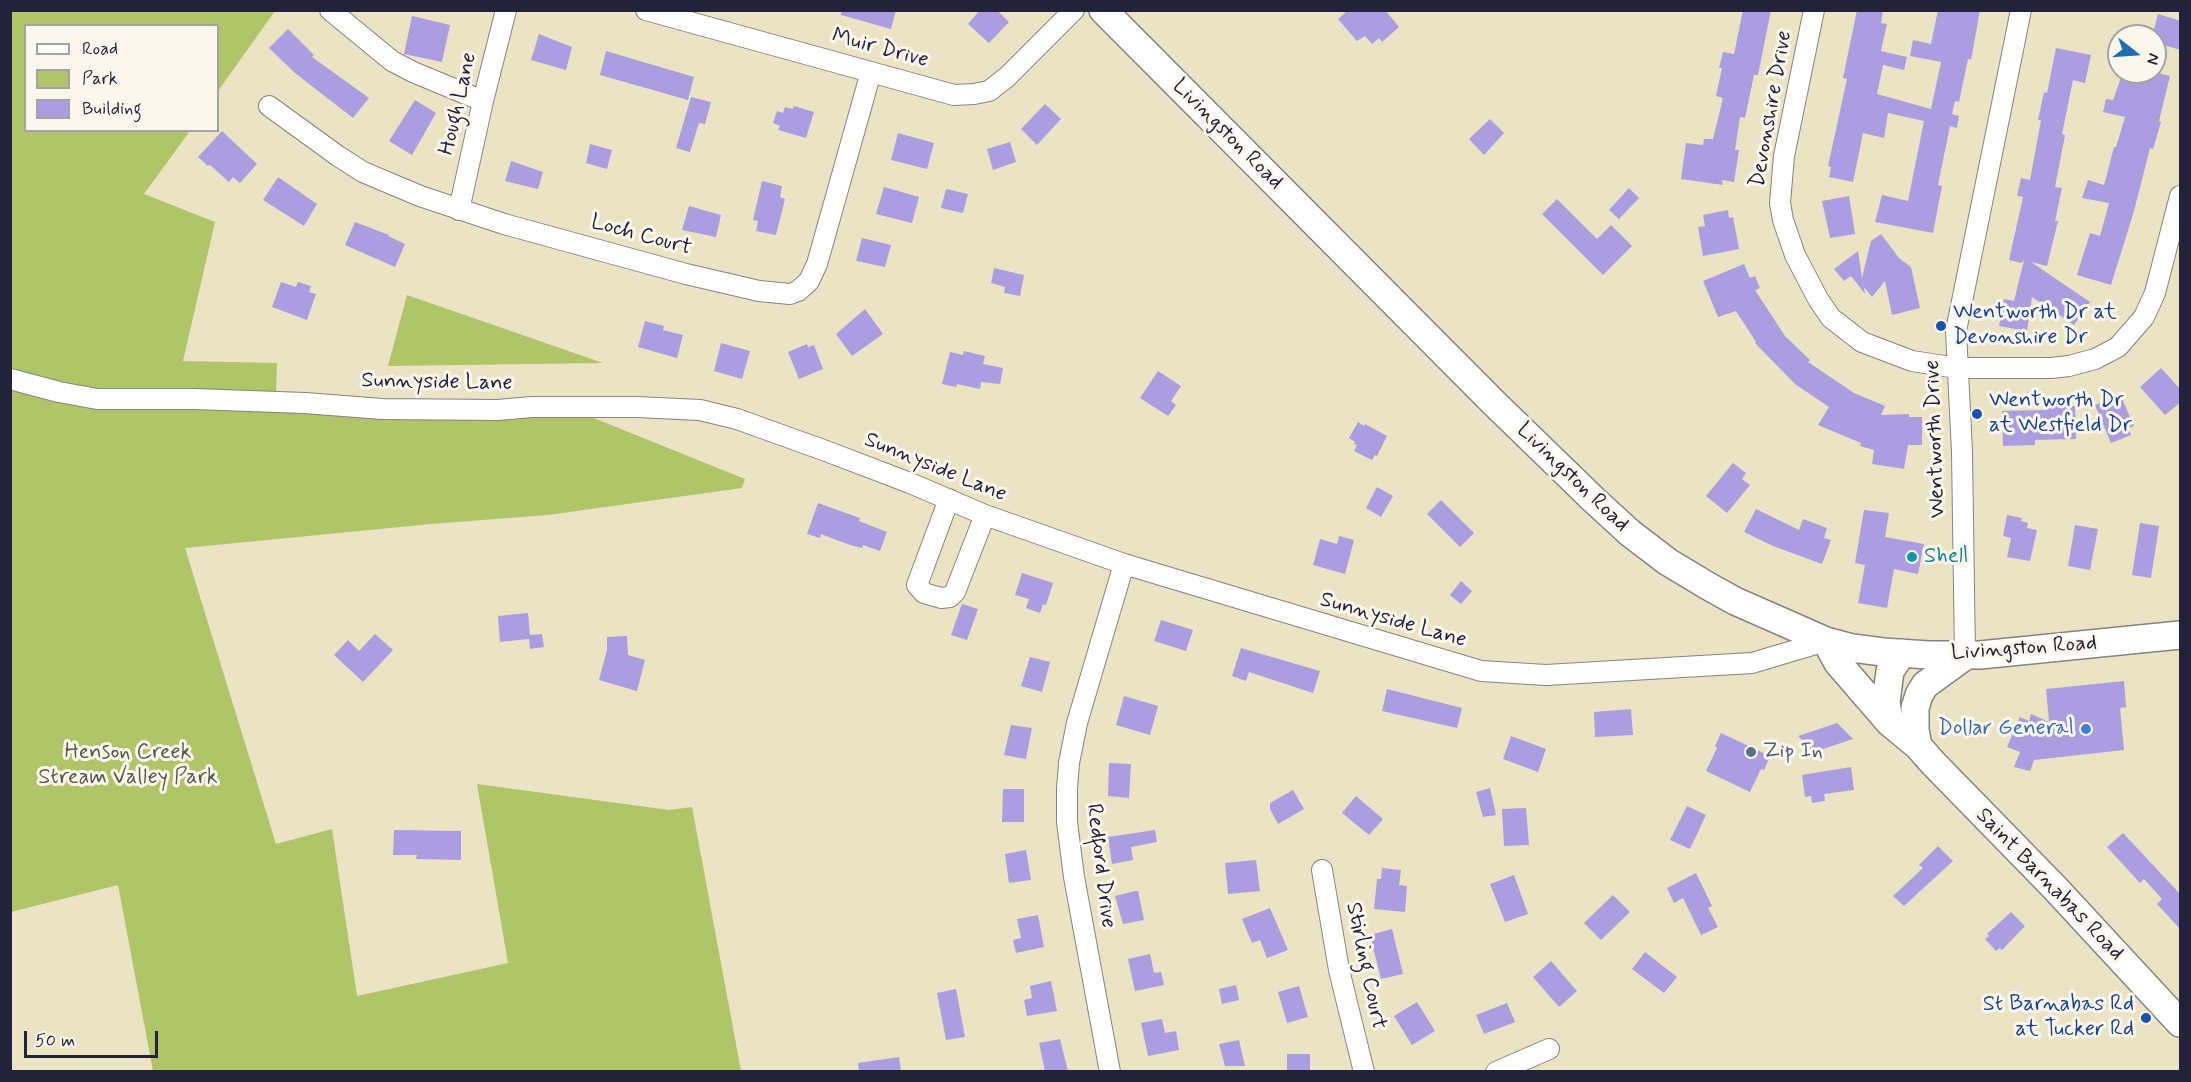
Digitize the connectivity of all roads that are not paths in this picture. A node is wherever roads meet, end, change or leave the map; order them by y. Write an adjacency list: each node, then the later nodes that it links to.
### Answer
1 (330, 10): 9 (street)
2 (506, 10): 9 (street, Hough Lane)
3 (646, 10): 8 (street, Muir Drive)
4 (1074, 10): 8 (street, Muir Drive)
5 (1104, 10): 19 (main road, Livingston Road)
6 (1814, 10): 13 (street, Devonshire Drive)
7 (2021, 10): 13 (street, Wentworth Drive)
8 (871, 72): 12 (street, Loch Court)
9 (483, 101): 12 (street, Hough Lane)
10 (269, 106): 12 (street, Loch Court)
11 (2181, 196): 13 (street, Devonshire Drive)
12 (459, 210)
13 (1957, 368): 21 (street, Wentworth Drive)
14 (10, 378): 15 (street, Sunnyside Lane)
15 (949, 499): 16 (street, Sunnyside Lane); 16 (street)
16 (985, 515): 17 (street, Sunnyside Lane)
17 (1124, 564): 19 (street, Sunnyside Lane); 26 (street, Redford Drive)
18 (2181, 635): 21 (main road, Livingston Road)
19 (1826, 641): 20 (main road, Livingston Road); 22 (main road, Saint Barnabas Road)
20 (1902, 653): 21 (main road, Livingston Road); 22 (main road)
21 (1965, 656): 22 (main road)
22 (1906, 733): 24 (main road, Saint Barnabas Road)
23 (1322, 870): 27 (street, Stirling Court)
24 (2181, 1023)
25 (1549, 1049): 28 (street)
26 (1110, 1071)
27 (1364, 1071)
28 (1496, 1071)

